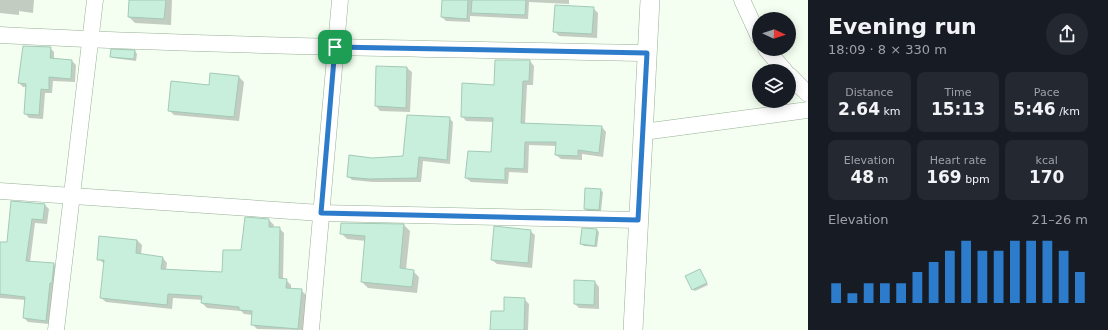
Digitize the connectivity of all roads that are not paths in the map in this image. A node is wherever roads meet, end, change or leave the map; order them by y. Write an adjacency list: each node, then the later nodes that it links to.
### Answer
1 (95, 0): 7 (street)
2 (340, 0): 8 (street)
3 (650, 0): 9 (street)
4 (742, 0): 5 (street)
5 (752, 22)
6 (0, 35): 7 (street)
7 (91, 40): 8 (street); 17 (street)
8 (335, 47): 9 (street); 18 (street)
9 (647, 53): 15 (street)
10 (772, 56): 11 (street)
11 (779, 64)
12 (796, 82): 13 (street)
13 (808, 94)
14 (808, 110): 15 (street)
15 (643, 132): 19 (street)
16 (0, 191): 17 (street)
17 (73, 196): 18 (street); 20 (street)
18 (321, 213): 19 (street); 21 (street)
19 (638, 220): 22 (street)
20 (56, 330)
21 (311, 330)
22 (633, 330)

